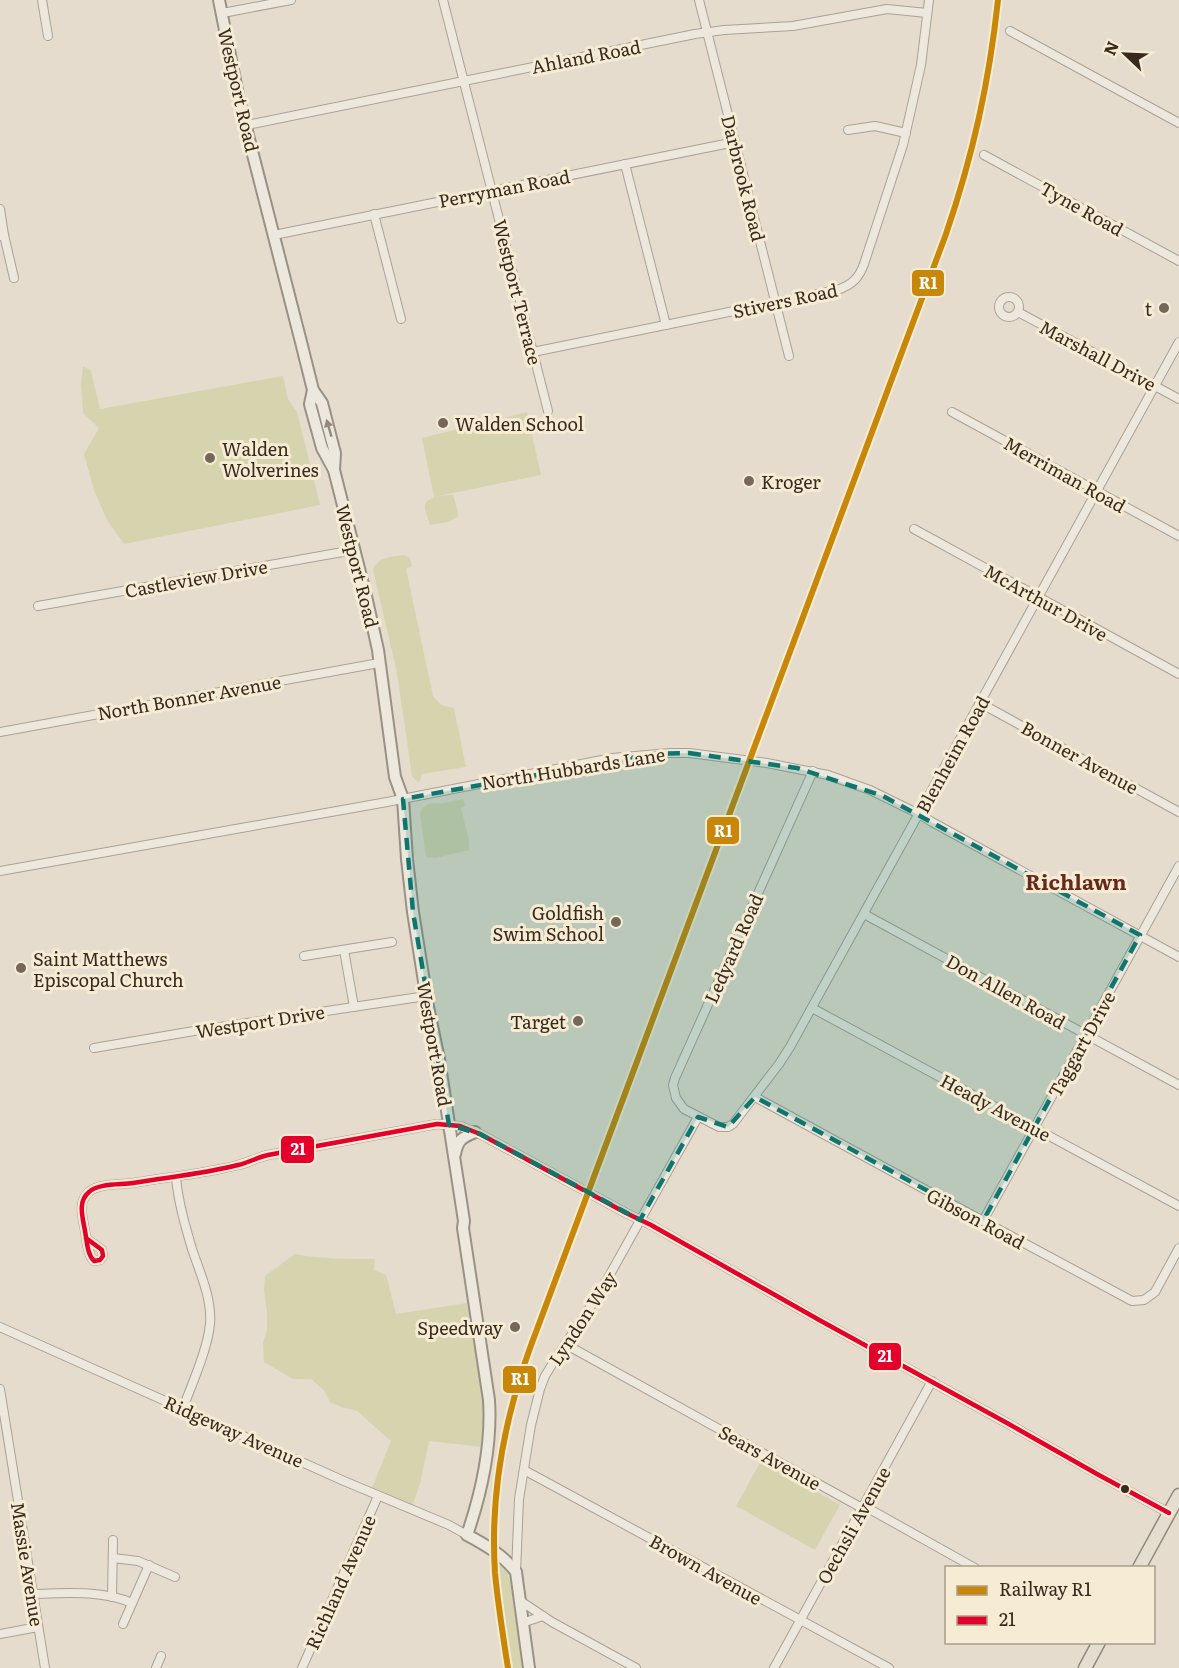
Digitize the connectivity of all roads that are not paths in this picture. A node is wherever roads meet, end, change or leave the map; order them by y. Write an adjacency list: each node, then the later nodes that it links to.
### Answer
1 (42, 0): 11 (street)
2 (219, 0): 7 (main road, Westport Road)
3 (291, 0): 7 (street)
4 (443, 0): 12 (street, Westport Terrace)
5 (699, 0): 10 (street, Darbrook Road)
6 (929, 0): 8 (street, Stivers Road)
7 (221, 12): 14 (main road, Westport Road)
8 (927, 13): 10 (street, Ahland Road); 16 (street, Stivers Road)
9 (1010, 31): 13 (street)
10 (707, 32): 12 (street, Ahland Road); 17 (street, Darbrook Road)
11 (48, 36)
12 (464, 81): 14 (street, Ahland Road); 20 (street, Westport Terrace)
13 (1179, 123)
14 (247, 125): 23 (main road, Westport Road)
15 (848, 130): 16 (street)
16 (906, 133): 27 (street, Stivers Road)
17 (735, 142): 19 (street, Perryman Road); 27 (street, Darbrook Road)
18 (984, 155): 25 (street, Tyne Road)
19 (625, 164): 20 (street, Perryman Road); 30 (street)
20 (492, 190): 22 (street, Perryman Road); 32 (street, Westport Terrace)
21 (0, 209): 24 (street)
22 (374, 214): 23 (street, Perryman Road); 29 (street)
23 (274, 235): 41 (main road, Westport Road)
24 (2, 236): 26 (street)
25 (1179, 261)
26 (14, 278)
27 (776, 302): 30 (street, Stivers Road); 33 (street, Darbrook Road)
28 (1018, 312): 34 (street, Marshall Drive)
29 (401, 319)
30 (666, 325): 32 (street, Stivers Road)
31 (1179, 342): 34 (street, Blenheim Road)
32 (533, 352): 36 (street, Westport Terrace)
33 (789, 356)
34 (1154, 386): 35 (street, Marshall Drive); 38 (street, Blenheim Road)
35 (1179, 399)
36 (548, 411)
37 (952, 412): 38 (street, Merriman Road)
38 (1097, 492): 40 (street, Merriman Road); 42 (street, Blenheim Road)
39 (914, 529): 42 (street, McArthur Drive)
40 (1179, 536)
41 (354, 550): 43 (street, Castleview Drive); 44 (main road, Westport Road)
42 (1039, 598): 45 (street, McArthur Drive); 46 (street, Blenheim Road)
43 (38, 606)
44 (379, 663): 47 (street, North Bonner Avenue); 49 (main road, Westport Road)
45 (1179, 674)
46 (980, 703): 50 (street, Bonner Avenue); 51 (street, Blenheim Road)
47 (0, 732)
48 (813, 771): 49 (street, North Hubbards Lane); 51 (street, North Hubbards Lane); 67 (street, Ledyard Road)
49 (403, 798): 53 (street, North Hubbards Lane); 60 (main road, Westport Road)
50 (1179, 812)
51 (919, 814): 54 (street, Blenheim Road); 55 (street, North Hubbards Lane)
52 (1179, 866): 55 (street, Taggart Drive)
53 (0, 871)
54 (864, 914): 62 (street, Blenheim Road); 63 (street, Don Allen Road)
55 (1140, 935): 59 (street, North Hubbards Lane); 63 (street, Taggart Drive)
56 (392, 942): 57 (street)
57 (344, 950): 58 (street); 61 (street)
58 (304, 956)
59 (1179, 957)
60 (426, 996): 61 (street, Westport Drive); 68 (main road, Westport Road)
61 (354, 1007): 64 (street, Westport Drive)
62 (812, 1008): 66 (street, Blenheim Road); 69 (street, Heady Avenue)
63 (1086, 1034): 65 (street, Don Allen Road); 69 (street, Taggart Drive)
64 (94, 1048)
65 (1179, 1085)
66 (755, 1097): 67 (street, Blenheim Road); 75 (street, Gibson Road)
67 (698, 1117): 74 (street, Lyndon Way)
68 (449, 1125): 70 (street); 71 (main road, Westport Road); 72 (street)
69 (1035, 1128): 73 (street, Heady Avenue); 75 (street, Taggart Drive)
70 (475, 1132): 71 (main road); 74 (street)
71 (454, 1157): 88 (main road, Westport Road)
72 (176, 1177): 76 (street); 82 (street)
73 (1179, 1206)
74 (640, 1220): 79 (street, Lyndon Way); 80 (street)
75 (983, 1221): 77 (street, Gibson Road)
76 (86, 1238)
77 (1179, 1248)
78 (0, 1327): 82 (street, Ridgeway Avenue)
79 (565, 1344): 83 (street, Lyndon Way); 86 (street, Sears Avenue)
80 (932, 1381): 86 (street, Oechsli Avenue); 87 (street)
81 (0, 1389): 96 (street, Massie Avenue)
82 (183, 1408): 85 (street, Ridgeway Avenue)
83 (524, 1470): 94 (street, Lyndon Way); 101 (street, Brown Avenue)
84 (1179, 1495): 87 (main road)
85 (378, 1496): 88 (street, Ridgeway Avenue); 110 (street, Richland Avenue)
86 (862, 1508): 92 (street, Sears Avenue); 101 (street, Oechsli Avenue)
87 (1169, 1513): 93 (main road)
88 (467, 1535): 94 (main road)
89 (113, 1540): 90 (street)
90 (113, 1558): 91 (street); 97 (street)
91 (149, 1565): 95 (street); 99 (street)
92 (971, 1566)
93 (1140, 1566)
94 (516, 1572): 98 (main road)
95 (175, 1577)
96 (32, 1594): 97 (street); 104 (street, Massie Avenue)
97 (112, 1597): 99 (street)
98 (519, 1600): 100 (street); 102 (main road)
99 (132, 1603): 103 (street)
100 (543, 1616): 102 (street); 112 (street)
101 (800, 1620): 113 (street, Oechsli Avenue); 114 (street, Brown Avenue)
102 (522, 1623): 111 (main road)
103 (123, 1624)
104 (38, 1627): 105 (street); 108 (street, Massie Avenue)
105 (0, 1634)
106 (1098, 1644): 115 (main road)
107 (161, 1656): 109 (street)
108 (45, 1668)
109 (156, 1668)
110 (302, 1668)
111 (529, 1668)
112 (636, 1668)
113 (774, 1668)
114 (889, 1668)
115 (1084, 1668)

